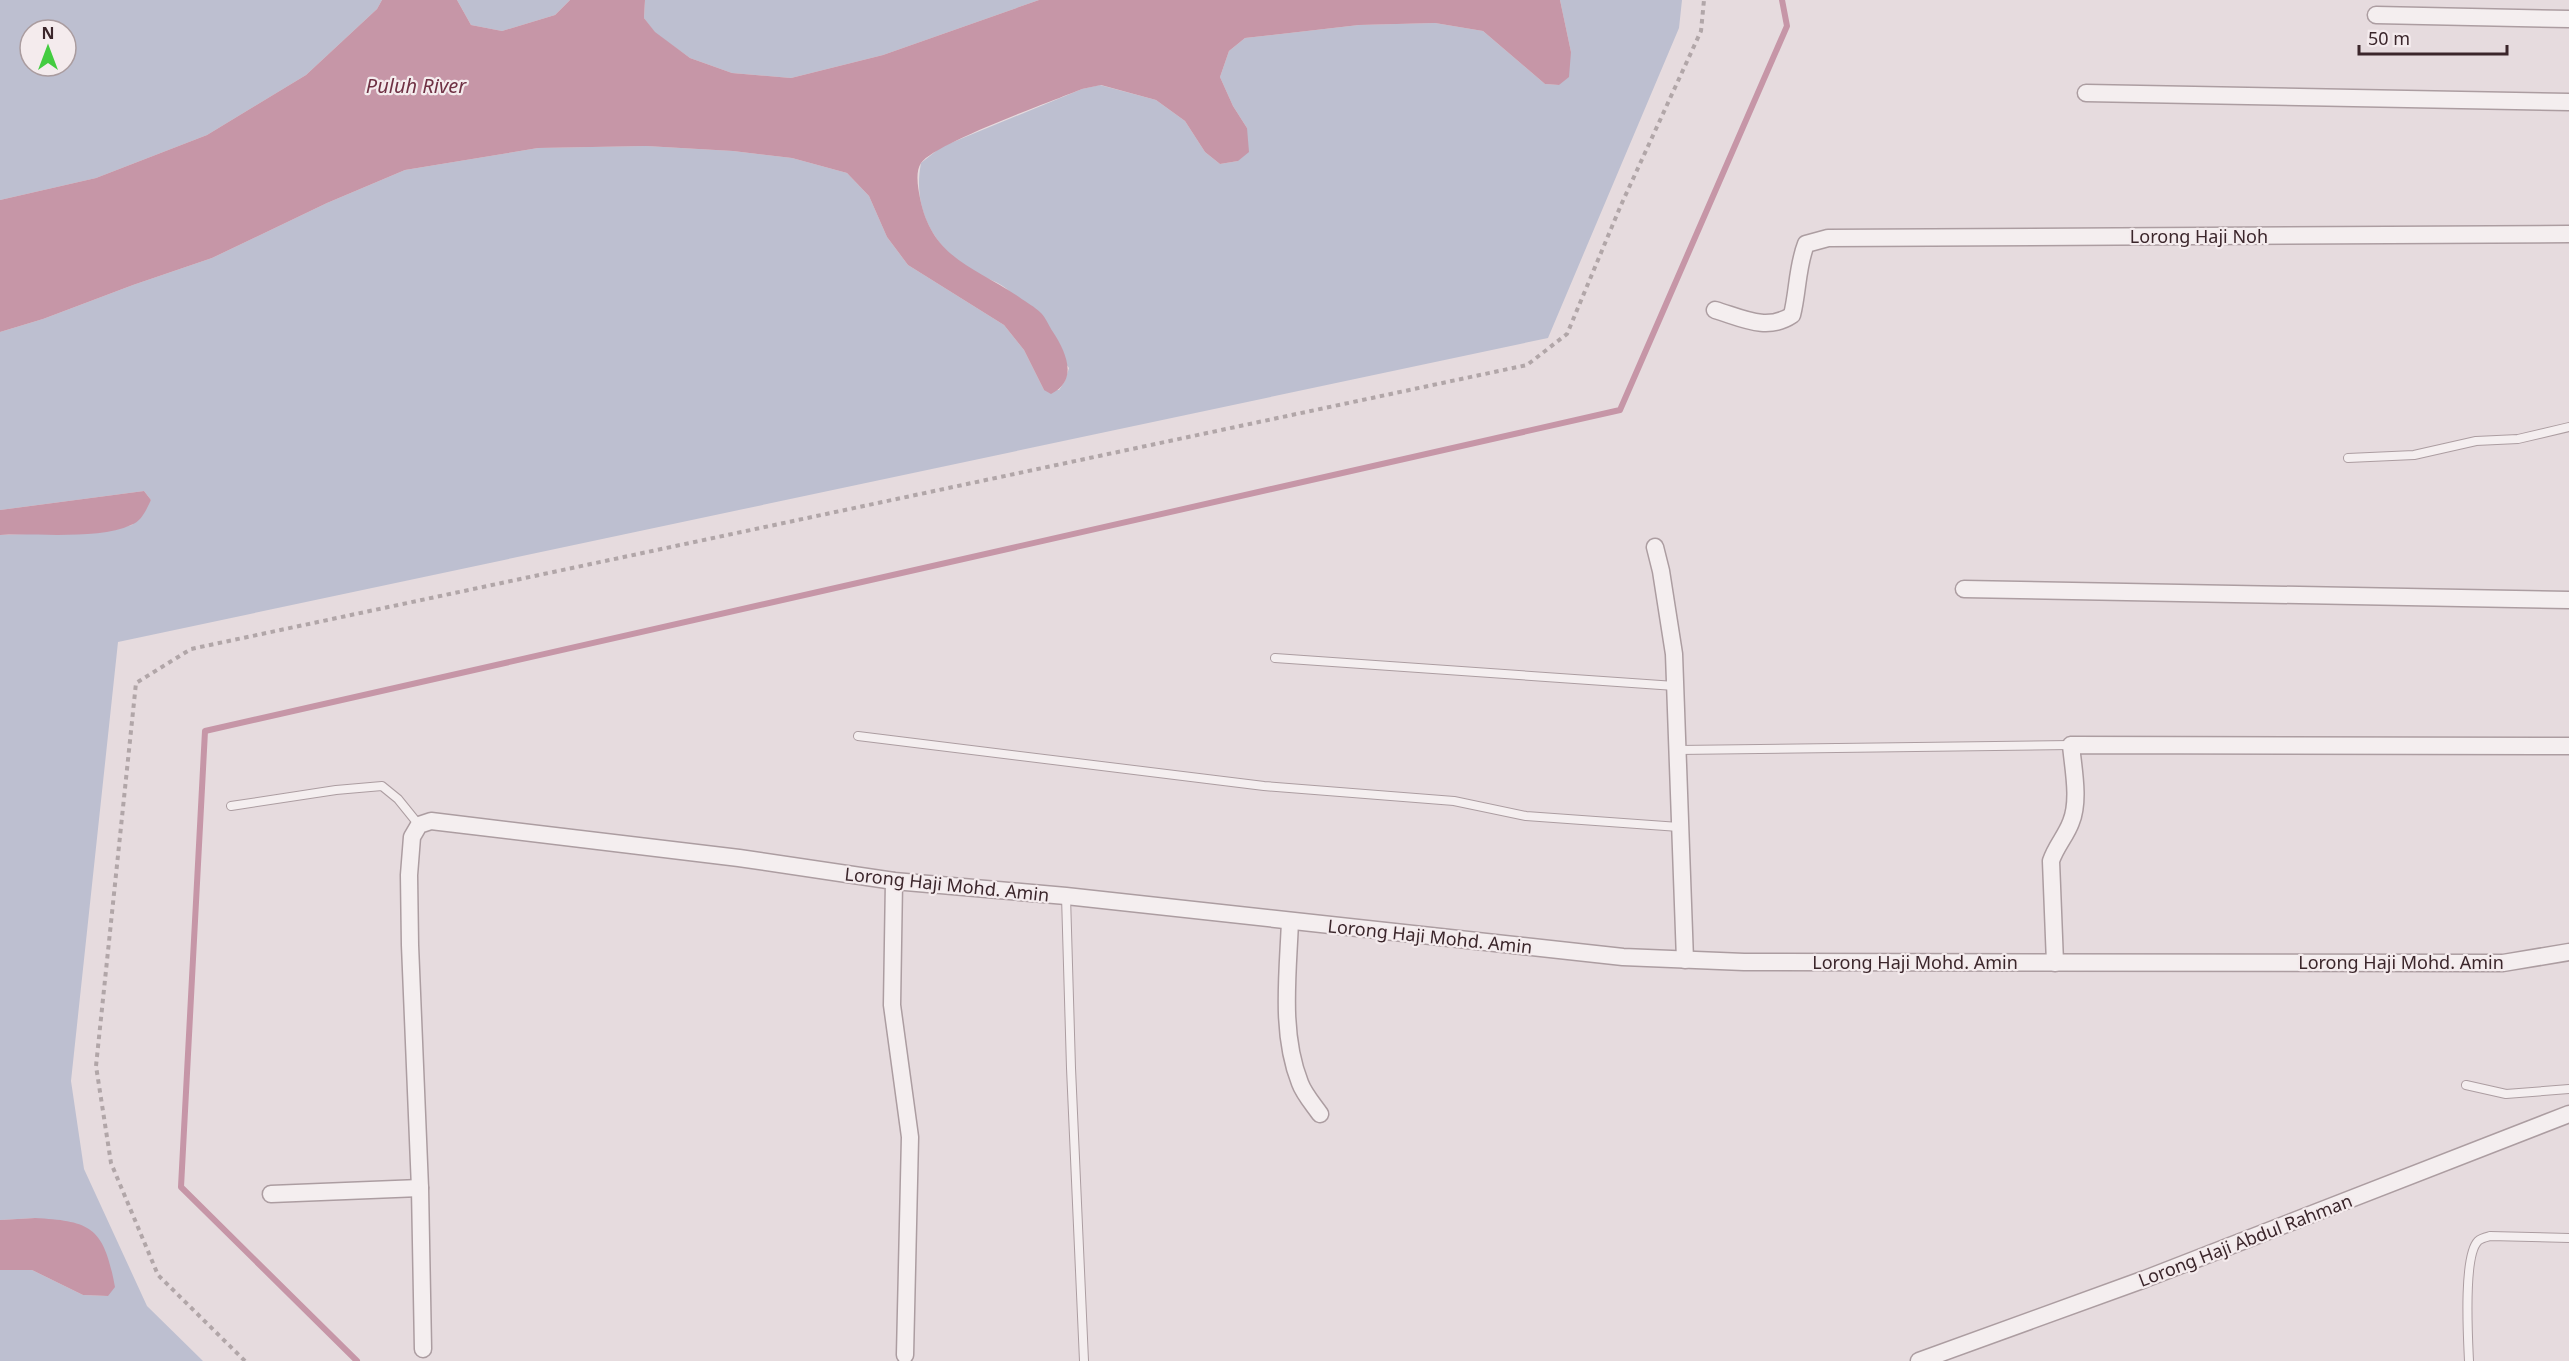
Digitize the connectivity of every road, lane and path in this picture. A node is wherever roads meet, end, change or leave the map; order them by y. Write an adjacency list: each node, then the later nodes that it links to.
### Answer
1 (1704, 0): 37 (path)
2 (2376, 15): 3 (street)
3 (2569, 19)
4 (2086, 93): 5 (street)
5 (2569, 102)
6 (2569, 234): 7 (street, Lorong Haji Noh)
7 (1715, 310)
8 (2569, 427): 9 (lane)
9 (2348, 458)
10 (1655, 547): 14 (street)
11 (1964, 589): 12 (street)
12 (2569, 600)
13 (1275, 658): 14 (lane)
14 (1676, 686): 18 (street)
15 (858, 736): 21 (lane)
16 (2071, 745): 17 (street); 18 (lane); 27 (street)
17 (2569, 746)
18 (1678, 750): 21 (street)
19 (231, 806): 20 (lane)
20 (419, 825): 22 (street, Lorong Haji Mohd. Amin); 32 (street)
21 (1679, 827): 26 (street)
22 (894, 880): 23 (street, Lorong Haji Mohd. Amin); 36 (street)
23 (1066, 896): 24 (street, Lorong Haji Mohd. Amin); 38 (lane)
24 (1290, 921): 26 (street, Lorong Haji Mohd. Amin); 30 (street)
25 (2569, 952): 27 (street, Lorong Haji Mohd. Amin)
26 (1685, 960): 27 (street, Lorong Haji Mohd. Amin)
27 (2055, 963)
28 (2466, 1085): 29 (lane)
29 (2569, 1089)
30 (1320, 1114)
31 (2569, 1114): 39 (street, Lorong Haji Abdul Rahman)
32 (420, 1188): 33 (street); 35 (street)
33 (271, 1194)
34 (2569, 1238): 40 (lane)
35 (423, 1349)
36 (905, 1355)
37 (245, 1361)
38 (1084, 1361)
39 (1919, 1361)
40 (2469, 1361)

